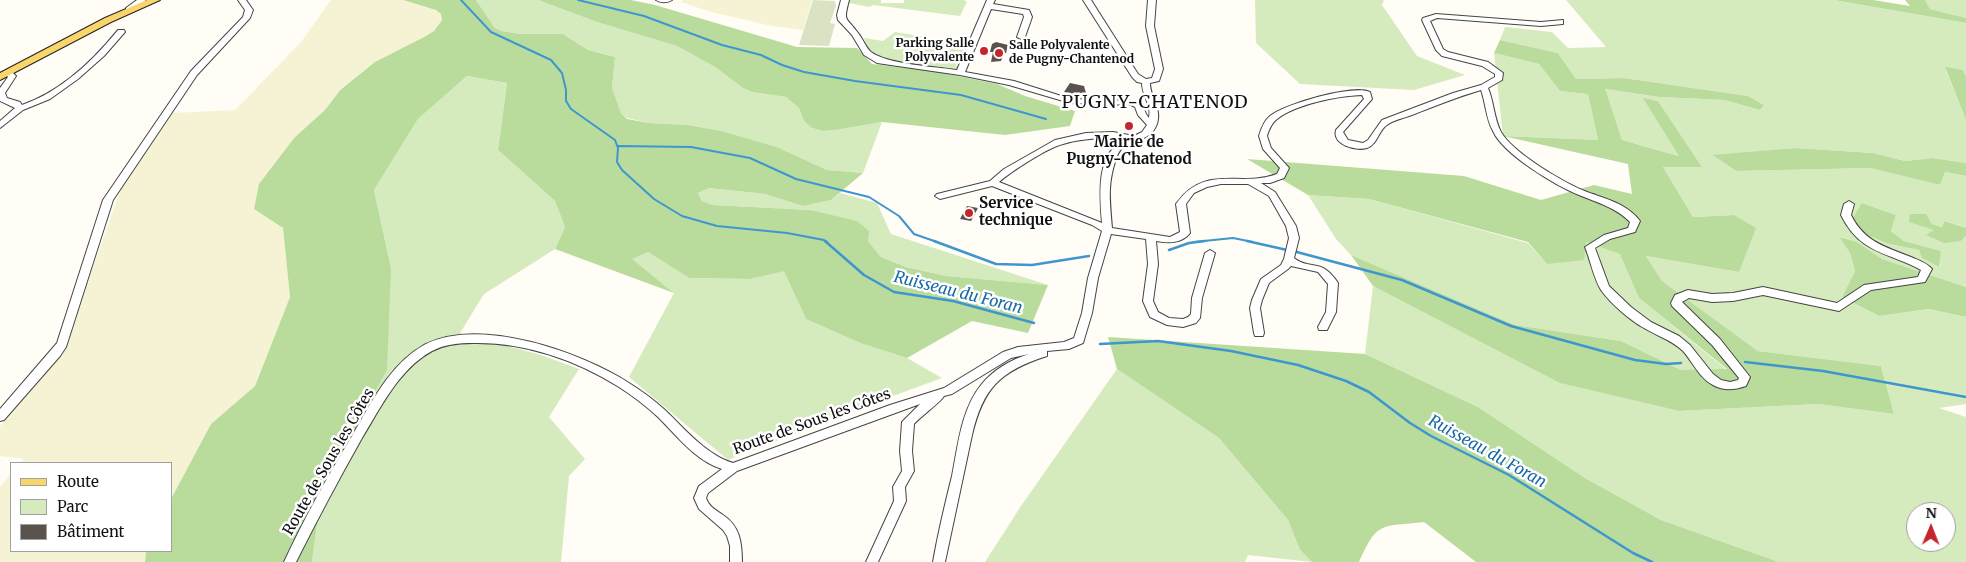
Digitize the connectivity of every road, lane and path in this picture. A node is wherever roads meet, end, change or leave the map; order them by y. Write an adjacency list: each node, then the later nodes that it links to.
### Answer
1 (142, 0): 10 (street)
2 (155, 0): 10 (main road)
3 (242, 0): 34 (street)
4 (660, 0): 5 (street)
5 (668, 0)
6 (845, 0): 14 (street)
7 (1087, 0): 16 (street)
8 (1152, 0): 16 (street)
9 (990, 3): 13 (street); 14 (street)
10 (129, 10): 15 (main road)
11 (1560, 22): 17 (street)
12 (121, 32): 18 (street)
13 (1020, 37)
14 (960, 73): 20 (street)
15 (5, 76): 18 (street)
16 (1146, 82): 20 (street)
17 (1484, 87): 22 (street); 25 (street)
18 (20, 108): 19 (street)
19 (0, 125)
20 (1152, 125): 21 (street)
21 (1136, 138): 23 (street); 26 (street)
22 (1250, 181): 27 (street); 29 (street)
23 (993, 183): 24 (street); 26 (street)
24 (940, 196)
25 (1849, 204)
26 (1108, 230): 27 (street); 32 (street)
27 (1151, 237): 28 (street)
28 (1210, 253)
29 (1291, 253): 30 (street); 31 (street)
30 (1323, 327)
31 (1259, 333)
32 (1069, 345): 33 (street, Route de Sous les Côtes); 39 (street)
33 (948, 391): 35 (street, Route de Sous les Côtes); 38 (street)
34 (0, 417)
35 (733, 468): 36 (street, Route de Sous les Côtes); 37 (street)
36 (290, 562)
37 (736, 562)
38 (872, 562)
39 (939, 562)

